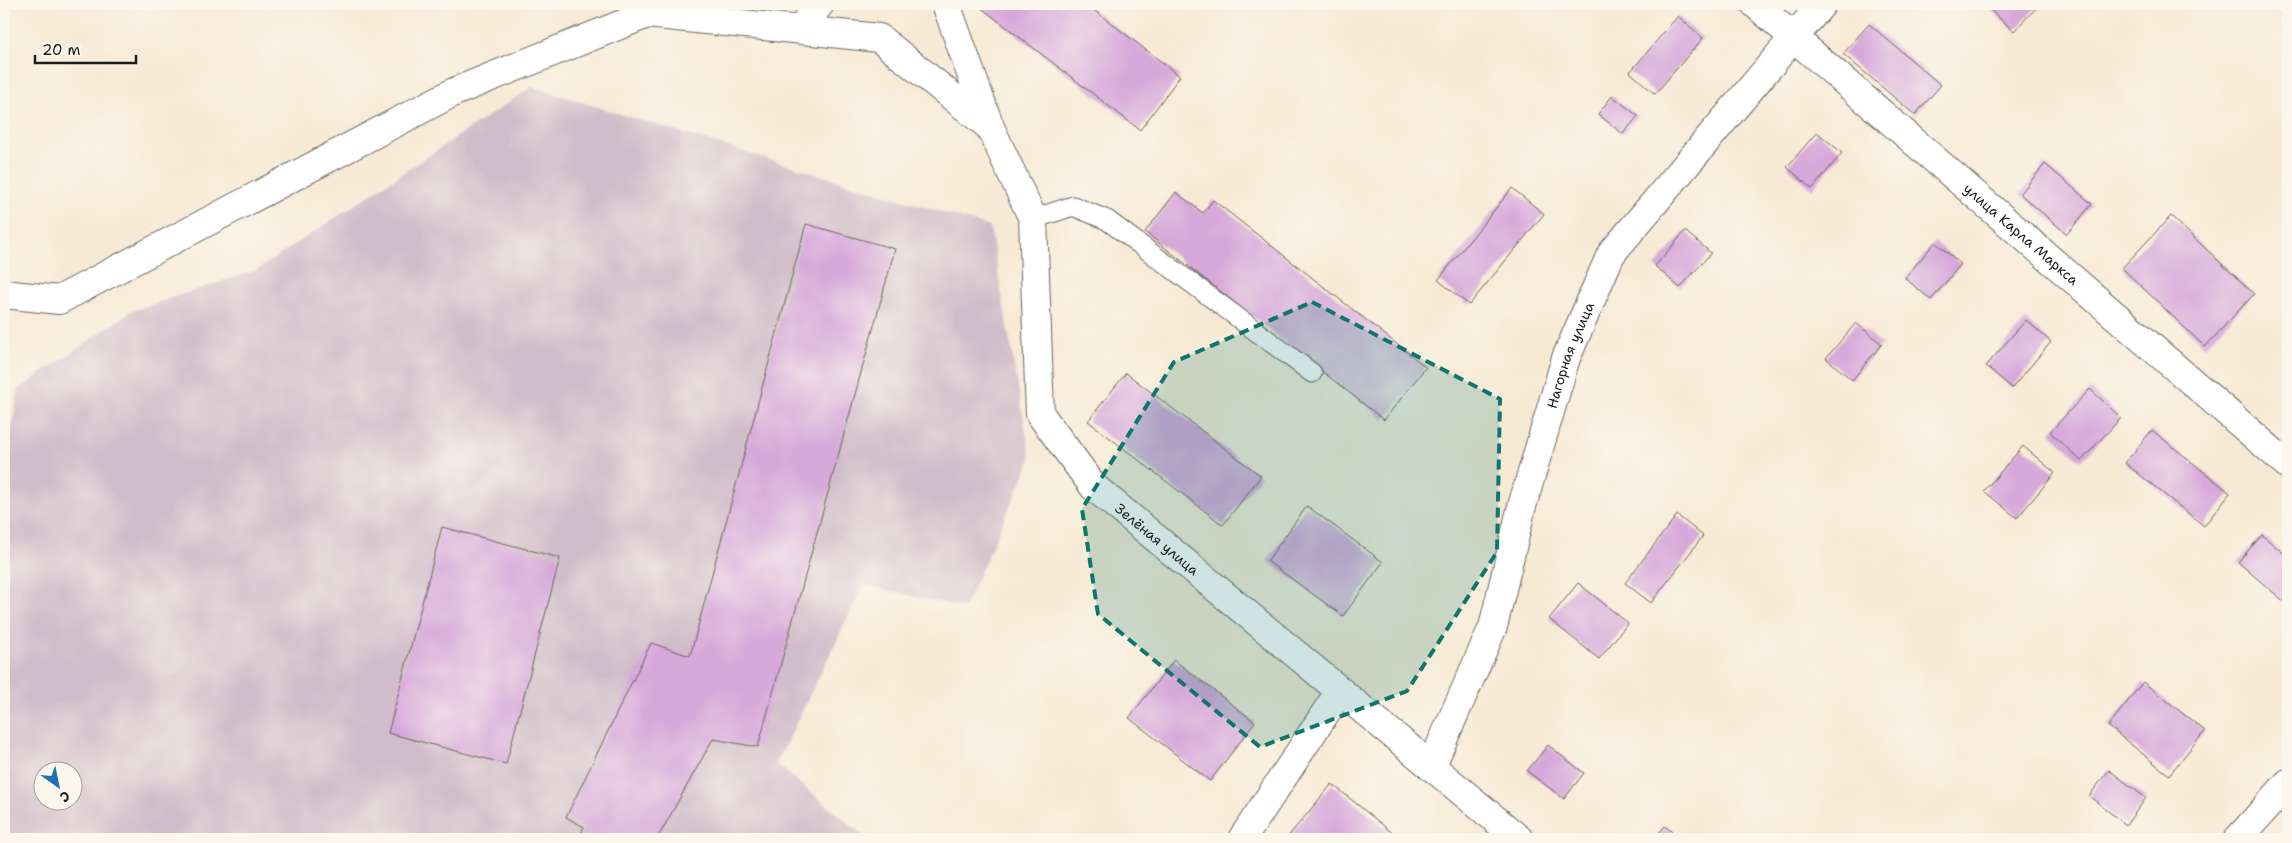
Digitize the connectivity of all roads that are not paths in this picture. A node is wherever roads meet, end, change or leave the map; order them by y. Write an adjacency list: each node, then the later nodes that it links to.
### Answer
1 (820, 4): 5 (street)
2 (946, 4): 7 (street, Зелёная улица)
3 (1755, 4): 6 (street, улица Карла Маркса)
4 (1822, 4): 6 (street, Нагорная улица)
5 (800, 29): 7 (street); 9 (street)
6 (1794, 36): 11 (street, улица Карла Маркса); 13 (street, Нагорная улица)
7 (990, 126): 8 (street, Зелёная улица)
8 (1033, 218): 10 (lane); 12 (street, Зелёная улица)
9 (4, 294)
10 (1312, 373)
11 (2288, 465)
12 (1340, 691): 13 (street, Зелёная улица); 15 (street)
13 (1431, 767): 16 (street, Зелёная улица)
14 (2288, 783): 17 (street)
15 (1242, 839)
16 (1519, 839)
17 (2238, 839)

